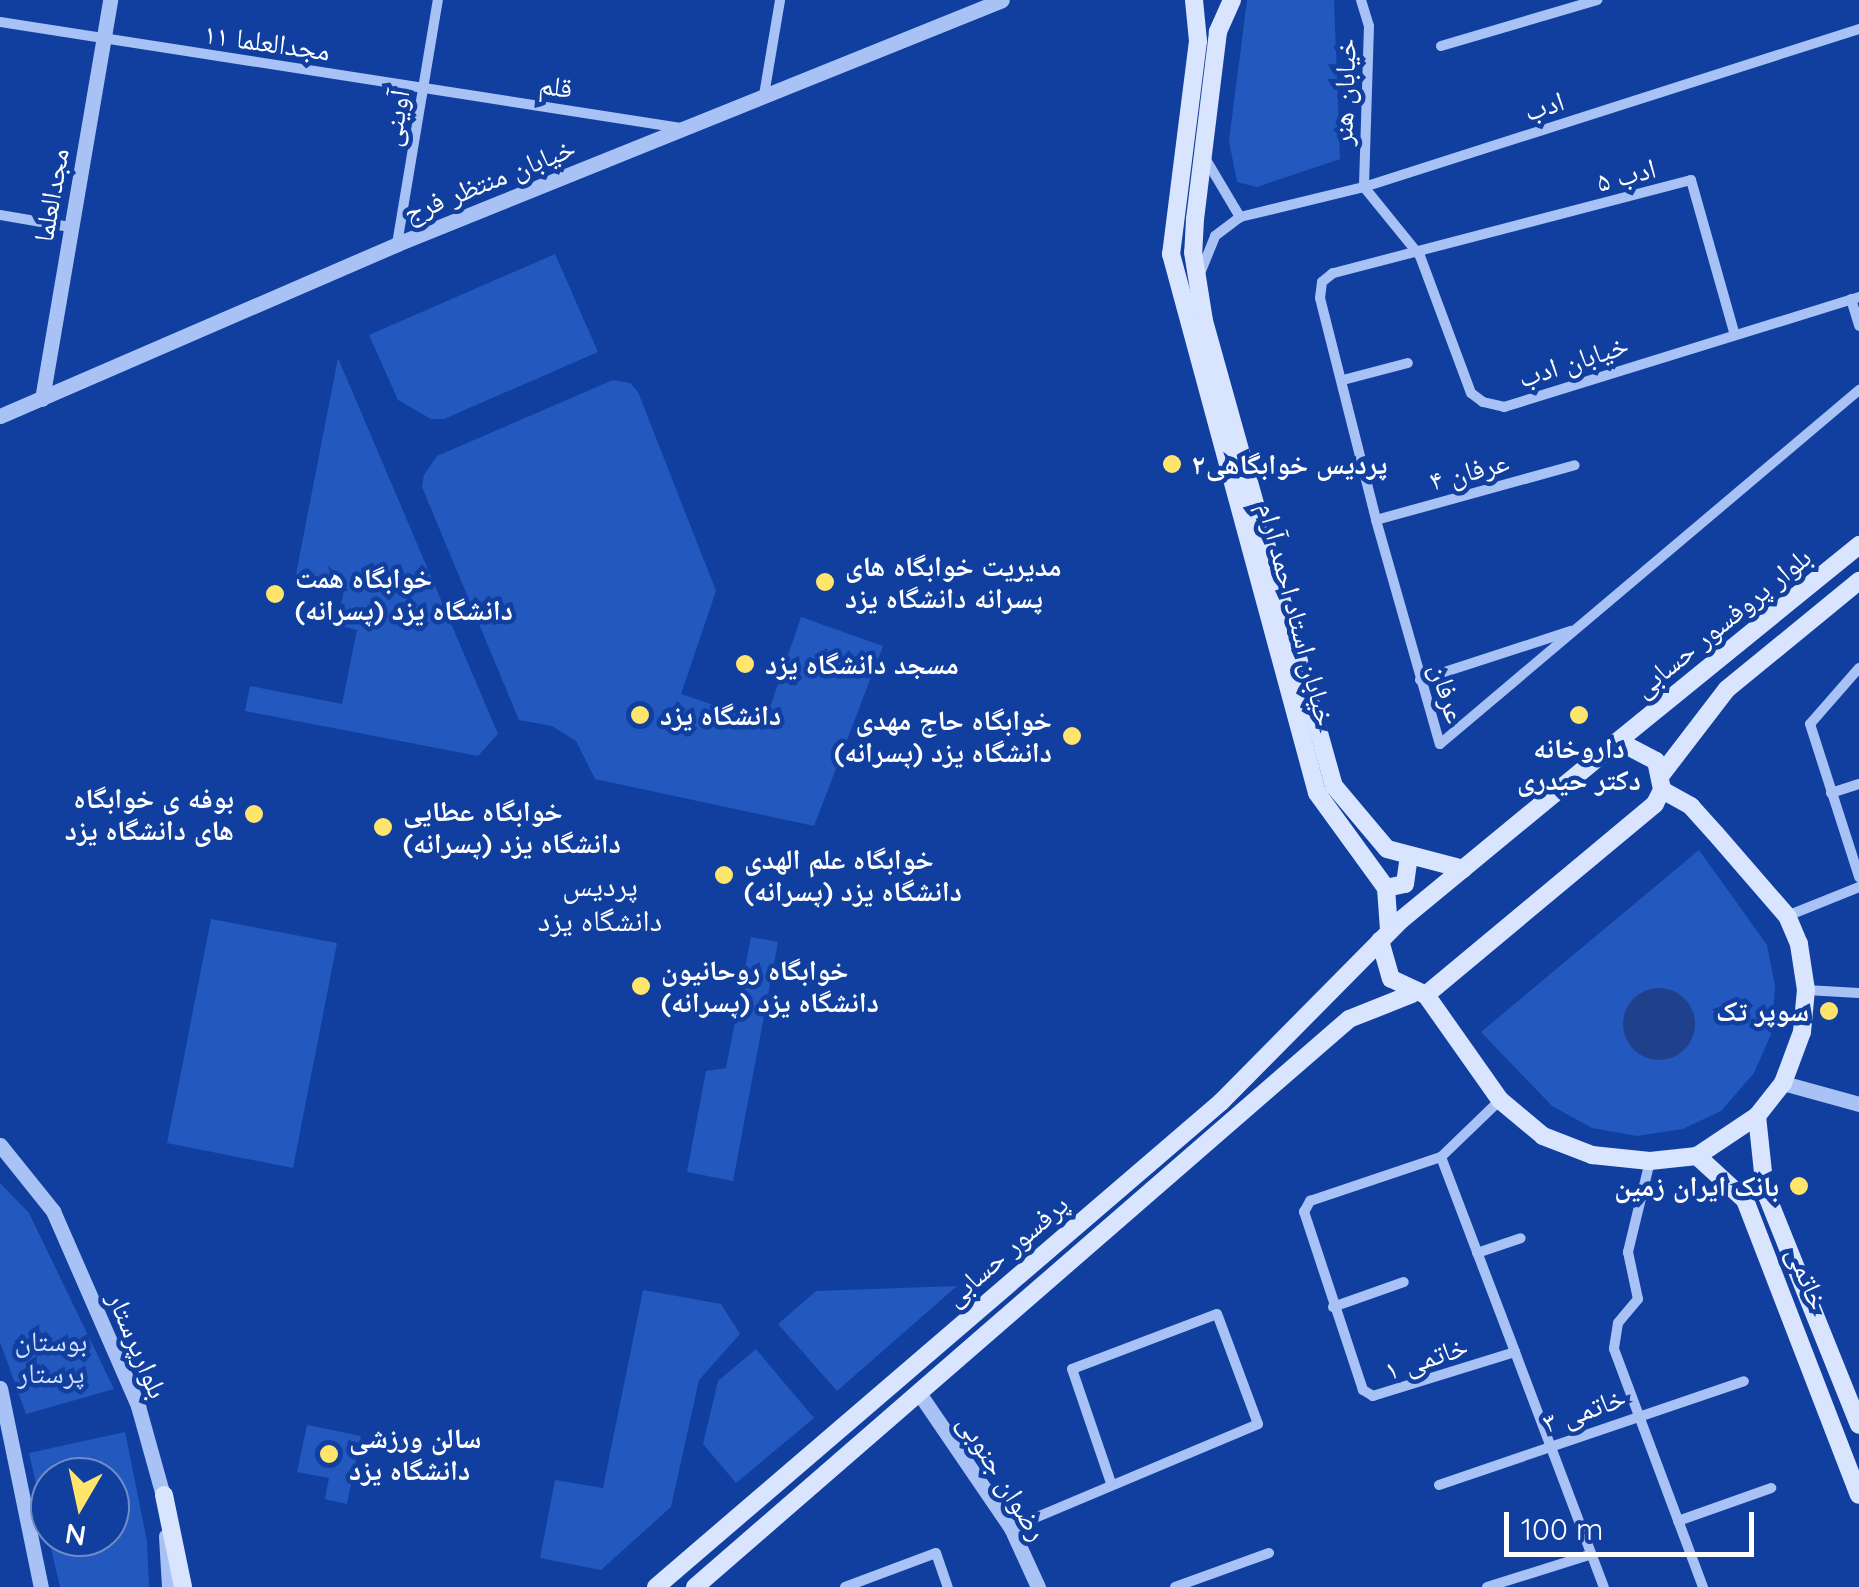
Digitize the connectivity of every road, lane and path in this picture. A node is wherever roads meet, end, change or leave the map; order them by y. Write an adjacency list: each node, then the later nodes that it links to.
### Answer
1 (110, 0): 11 (street, مجدالعلما)
2 (438, 0): 13 (street, آوینی)
3 (780, 0): 14 (street)
4 (1002, 0): 14 (street, خیابان منتظر فرج)
5 (1194, 0): 47 (main road, خیابان استاد احمد آرام)
6 (1232, 0): 16 (main road, خیابان استاد احمد آرام)
7 (1361, 0): 17 (street, خیابان هنر)
8 (1597, 0): 12 (street)
9 (0, 22): 11 (street, مجدالعلما ۱۱)
10 (1859, 28): 17 (street, ادب)
11 (104, 41): 13 (street, مجدالعلما ۱۱); 20 (street, مجدالعلما)
12 (1440, 46)
13 (424, 88): 15 (street, قلم); 21 (street, آوینی)
14 (764, 94): 15 (street, خیابان منتظر فرج)
15 (681, 128): 21 (street, خیابان منتظر فرج)
16 (1202, 152): 19 (street); 23 (main road, خیابان استاد احمد آرام)
17 (1364, 186): 19 (street, ادب); 22 (street, خیابان ادب)
18 (0, 215): 20 (street)
19 (1240, 217): 23 (street)
20 (70, 227): 30 (street, مجدالعلما)
21 (397, 244): 30 (street, خیابان منتظر فرج)
22 (1420, 256): 26 (street, خیابان ادب); 26 (street, ادب ۵); 28 (street, عرفان)
23 (1196, 286): 43 (main road, خیابان استاد احمد آرام)
24 (1855, 298): 25 (street); 26 (street, خیابان ادب)
25 (1859, 326)
26 (1734, 332)
27 (1408, 364): 28 (street)
28 (1344, 380): 33 (street, عرفان)
29 (1859, 390): 36 (street, عرفان)
30 (42, 399): 31 (street, خیابان منتظر فرج)
31 (0, 416)
32 (1575, 465): 33 (street, عرفان ۴)
33 (1376, 520): 38 (street, عرفان)
34 (1859, 546): 39 (main road, بلوار پروفسور حسابی)
35 (1859, 582): 40 (main road, بلوار پروفسور حسابی)
36 (1580, 628): 38 (street); 38 (street, عرفان)
37 (1859, 668): 42 (street)
38 (1420, 680)
39 (1618, 741): 40 (main road); 44 (main road, بلوار پروفسور حسابی)
40 (1662, 782): 48 (main road); 52 (main road, بلوار پروفسور حسابی)
41 (1859, 784): 42 (street)
42 (1831, 793): 45 (street)
43 (1408, 856): 44 (main road); 47 (main road)
44 (1463, 869): 49 (main road, پرفسور حسابی)
45 (1859, 877)
46 (1859, 886): 48 (street)
47 (1386, 888): 49 (main road)
48 (1787, 916): 50 (main road)
49 (1384, 936): 52 (main road); 86 (main road, پرفسور حسابی)
50 (1806, 990): 51 (street); 53 (main road)
51 (1859, 993)
52 (1419, 994): 54 (main road); 68 (main road, پرفسور حسابی)
53 (1783, 1083): 55 (street); 56 (main road)
54 (1500, 1100): 59 (street, خاتمی ۱); 60 (main road)
55 (1859, 1104)
56 (1756, 1116): 58 (main road); 70 (main road, خاتمی)
57 (0, 1145): 77 (street, بلوارپرستار)
58 (1697, 1156): 60 (main road); 76 (main road, خاتمی)
59 (1441, 1158): 62 (street); 64 (street, خاتمی ۱)
60 (1650, 1162): 69 (street)
61 (1521, 1238): 62 (street)
62 (1477, 1253): 65 (street)
63 (1404, 1282): 64 (street)
64 (1333, 1306): 65 (street, خاتمی ۱)
65 (1514, 1352): 71 (street)
66 (1744, 1381): 69 (street, خاتمی ۳)
67 (0, 1388): 72 (street)
68 (921, 1396): 79 (street, رضوان جنوبی); 82 (main road, پرفسور حسابی)
69 (1639, 1414): 71 (street, خاتمی ۳); 78 (street)
70 (1859, 1425)
71 (1552, 1445): 74 (street, خاتمی ۳); 81 (street)
72 (7, 1452): 83 (street)
73 (1111, 1483): 73 (street); 79 (street)
74 (1440, 1484)
75 (1772, 1488): 78 (street)
76 (1859, 1494)
77 (164, 1495): 84 (street, بلوارپرستار); 85 (main road)
78 (1678, 1521): 93 (street)
79 (1011, 1528): 89 (street, رضوان جنوبی)
80 (1268, 1553): 90 (street)
81 (1589, 1555): 91 (street); 92 (street)
82 (706, 1583)
83 (40, 1587)
84 (169, 1587)
85 (183, 1587)
86 (656, 1587)
87 (845, 1587): 88 (street)
88 (948, 1587)
89 (1038, 1587)
90 (1175, 1587)
91 (1488, 1587)
92 (1604, 1587)
93 (1704, 1587)

